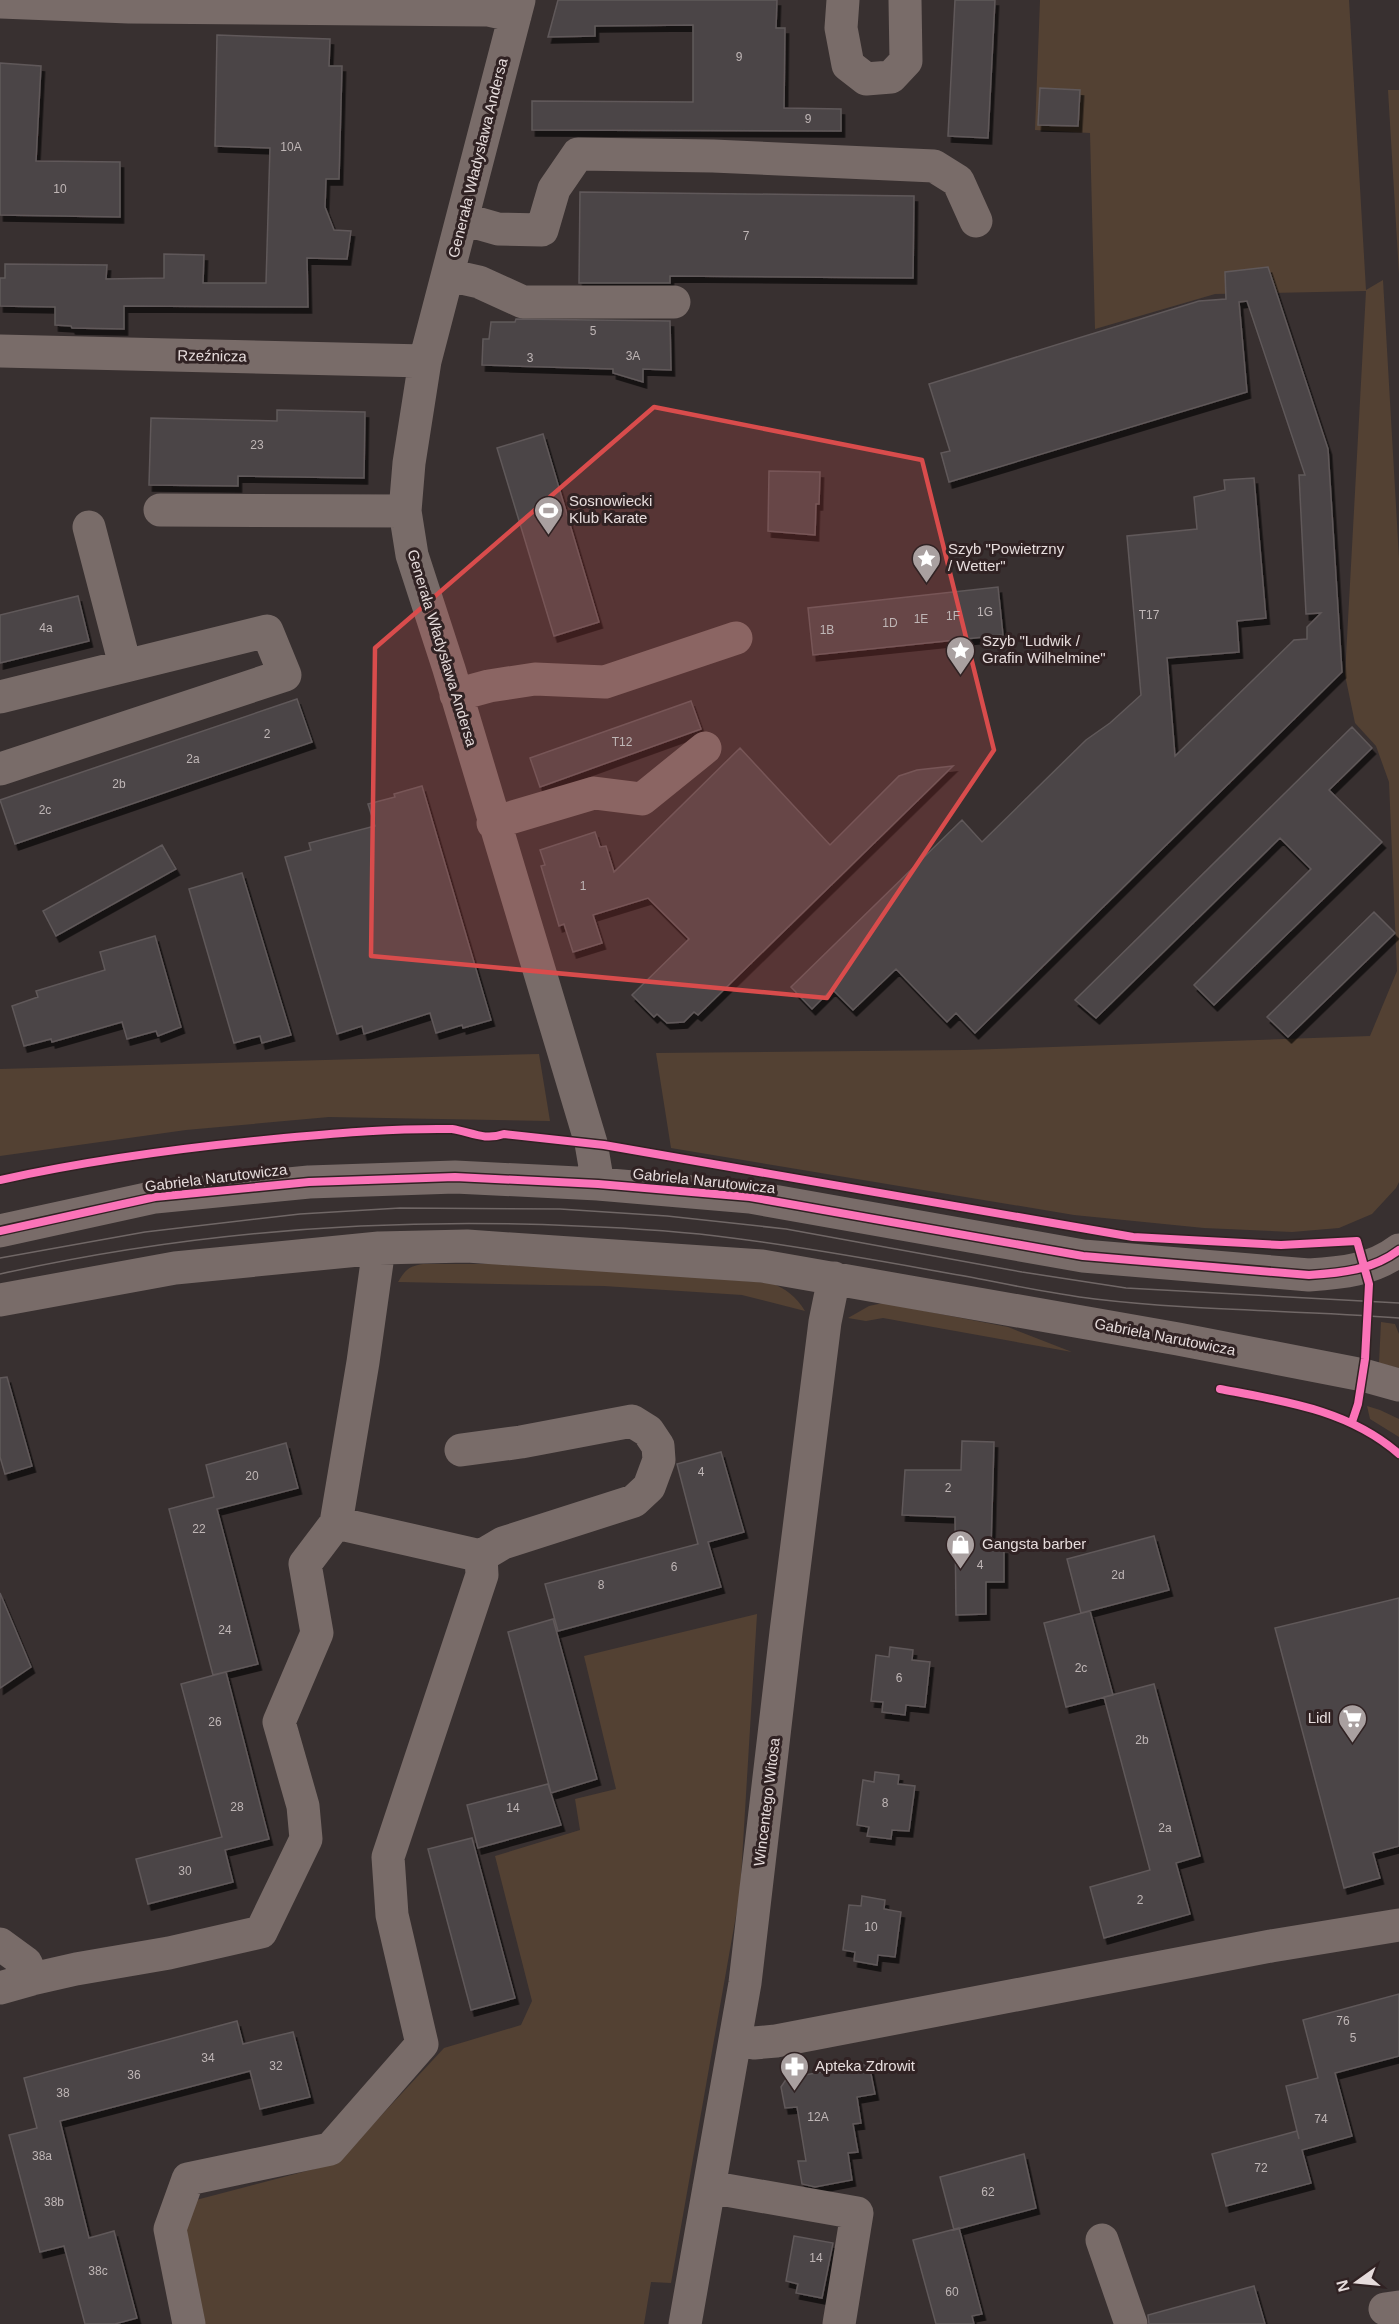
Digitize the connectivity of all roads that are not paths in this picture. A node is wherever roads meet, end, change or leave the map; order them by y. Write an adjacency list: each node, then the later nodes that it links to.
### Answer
1 (843, 0): 2 (street)
2 (905, 0)
3 (0, 2): 4 (street)
4 (517, 8): 5 (street, Generała Władysława Andersa)
5 (463, 219): 6 (street); 7 (street, Generała Władysława Andersa)
6 (976, 221)
7 (448, 275): 8 (street); 10 (street, Generała Władysława Andersa)
8 (674, 302)
9 (0, 351): 10 (street, Rzeźnicza)
10 (425, 361): 12 (street, Generała Władysława Andersa)
11 (160, 510): 12 (street)
12 (405, 511): 16 (street, Generała Władysława Andersa)
13 (89, 528): 15 (street)
14 (736, 638): 16 (street)
15 (125, 665): 17 (street); 19 (street)
16 (456, 695): 20 (street, Generała Władysława Andersa)
17 (0, 697)
18 (705, 748): 20 (street)
19 (0, 769)
20 (493, 823): 21 (street, Generała Władysława Andersa)
21 (598, 1184): 22 (street, Gabriela Narutowicza); 24 (street, Gabriela Narutowicza)
22 (0, 1231)
23 (380, 1248): 25 (street, Gabriela Narutowicza); 26 (street, Gabriela Narutowicza); 29 (street)
24 (1399, 1250)
25 (834, 1278): 27 (street, Gabriela Narutowicza); 35 (street, Wincentego Witosa)
26 (0, 1300)
27 (1399, 1385)
28 (461, 1450): 30 (street)
29 (336, 1523): 30 (street); 33 (street)
30 (481, 1556): 38 (street)
31 (1399, 1925): 35 (street)
32 (0, 1944): 33 (street)
33 (32, 1979): 34 (street)
34 (0, 1988)
35 (737, 2040): 36 (street, Wincentego Witosa)
36 (709, 2187): 39 (street, Wincentego Witosa); 40 (street)
37 (1102, 2240): 41 (street)
38 (189, 2324)
39 (685, 2324)
40 (839, 2324)
41 (1131, 2324)

